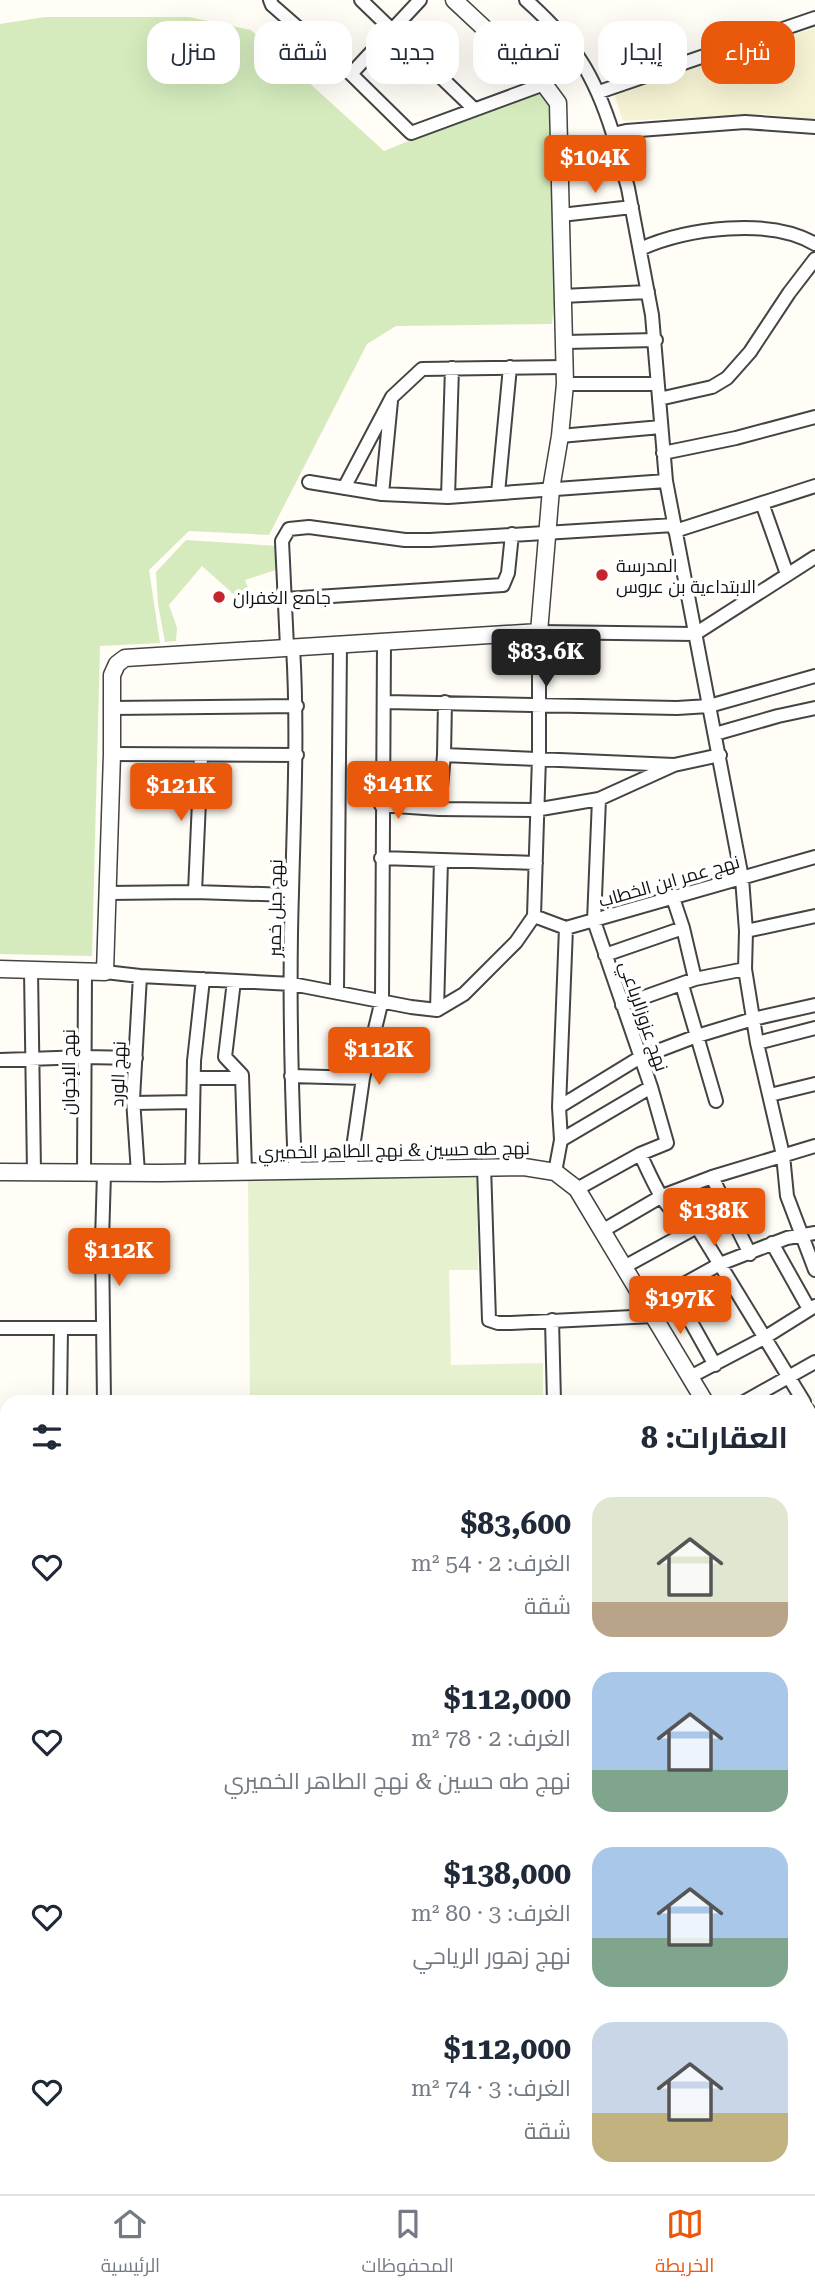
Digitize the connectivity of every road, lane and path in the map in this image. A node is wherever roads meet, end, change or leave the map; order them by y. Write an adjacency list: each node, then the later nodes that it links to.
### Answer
1 (270, 0): 7 (street)
2 (361, 0): 8 (street)
3 (420, 0): 9 (street)
4 (454, 0): 10 (street)
5 (526, 0): 16 (street)
6 (815, 18): 16 (street)
7 (290, 21)
8 (383, 21)
9 (400, 21)
10 (476, 21)
11 (366, 58): 12 (street)
12 (352, 73)
13 (352, 75): 17 (street)
14 (448, 84): 17 (street)
15 (544, 84): 17 (street); 21 (street)
16 (599, 92): 19 (street)
17 (474, 109)
18 (815, 127): 19 (street)
19 (613, 134): 20 (street)
20 (632, 207): 21 (street); 23 (street)
21 (561, 215): 26 (street)
22 (815, 244): 23 (street)
23 (640, 249): 25 (street)
24 (815, 259): 35 (street)
25 (648, 292): 26 (street); 27 (street)
26 (562, 296): 28 (street)
27 (656, 341): 28 (street); 33 (street)
28 (565, 342): 30 (street)
29 (510, 367): 30 (street); 31 (street); 45 (street)
30 (565, 367): 32 (street)
31 (452, 368): 34 (street); 47 (street)
32 (565, 384): 33 (street); 38 (street)
33 (657, 384): 35 (street)
34 (392, 397): 43 (street); 46 (street)
35 (659, 399): 37 (street)
36 (815, 417): 39 (street)
37 (661, 427): 38 (street); 39 (street)
38 (560, 436): 44 (street)
39 (663, 453): 40 (street)
40 (666, 481): 44 (street); 49 (street)
41 (309, 482): 43 (street)
42 (815, 486): 48 (street)
43 (344, 488): 46 (street)
44 (551, 489): 45 (street); 50 (street)
45 (498, 493): 47 (street)
46 (382, 494): 47 (street)
47 (449, 497)
48 (762, 503): 49 (street); 53 (street)
49 (674, 528): 50 (street); 56 (street)
50 (548, 532): 51 (street); 55 (street)
51 (512, 534): 54 (street); 54 (street, نهج جبل خمير)
52 (815, 557): 53 (street)
53 (787, 574): 56 (street)
54 (285, 599): 59 (street, نهج جبل خمير)
55 (540, 632): 56 (street); 57 (street); 63 (street)
56 (695, 634): 65 (street)
57 (384, 642): 58 (street); 61 (street)
58 (340, 644): 59 (street); 107 (street)
59 (290, 647): 64 (street, نهج جبل خمير); 66 (street)
60 (815, 676): 65 (street)
61 (385, 702): 62 (street); 77 (street)
62 (444, 702): 63 (street); 71 (street)
63 (540, 705): 65 (street); 74 (street)
64 (297, 706): 66 (street); 70 (street, نهج جبل خمير)
65 (709, 706): 68 (street)
66 (112, 708): 69 (street)
67 (815, 708): 68 (street)
68 (715, 734): 72 (street)
69 (112, 754): 73 (street); 86 (street)
70 (297, 755): 73 (street); 87 (street, نهج جبل خمير)
71 (444, 755): 74 (street); 78 (street)
72 (720, 755): 75 (street); 84 (street)
73 (201, 756): 85 (street)
74 (539, 757): 75 (street); 79 (street)
75 (674, 765): 76 (street)
76 (599, 799): 79 (street); 91 (street, نهج عزوزالرباعي)
77 (382, 805): 78 (street); 81 (street)
78 (439, 809): 79 (street)
79 (535, 810): 83 (street)
80 (815, 857): 84 (street, نهج عمر ابن الخطاب)
81 (381, 858): 82 (street); 108 (street)
82 (441, 859): 83 (street); 111 (street)
83 (536, 863): 89 (street)
84 (742, 878): 88 (street, نهج عمر ابن الخطاب); 94 (street)
85 (195, 892): 86 (street); 87 (street)
86 (108, 893): 100 (street)
87 (291, 895): 105 (street, نهج جبل خمير)
88 (673, 898): 91 (street, نهج عمر ابن الخطاب); 93 (street)
89 (534, 916): 92 (street); 111 (street)
90 (815, 916): 94 (street)
91 (594, 922): 92 (street, نهج عمر ابن الخطاب); 95 (street, نهج عزوزالرباعي)
92 (566, 928): 131 (street)
93 (683, 928): 95 (street); 102 (street)
94 (746, 931): 97 (street)
95 (605, 956): 109 (street, نهج عزوزالرباعي)
96 (0, 969): 98 (street)
97 (745, 969): 102 (street); 112 (street)
98 (31, 970): 99 (street); 119 (street)
99 (85, 972): 100 (street); 116 (street, نهج الإخوان)
100 (105, 972): 101 (street)
101 (140, 976): 103 (street); 117 (street, نهج الورد)
102 (695, 978): 106 (street)
103 (202, 979): 104 (street); 122 (street)
104 (234, 981): 105 (street); 123 (street)
105 (292, 984): 107 (street); 121 (street, نهج جبل خمير)
106 (681, 985): 109 (street); 114 (street)
107 (337, 991): 108 (street)
108 (382, 1000): 111 (street); 124 (street)
109 (622, 1005): 118 (street, نهج عزوزالرباعي)
110 (815, 1005): 112 (street)
111 (437, 1010)
112 (753, 1019): 114 (street); 115 (street)
113 (815, 1028): 115 (street)
114 (697, 1036): 118 (street); 128 (street)
115 (757, 1043): 127 (street)
116 (85, 1057): 117 (street); 119 (street); 142 (street, نهج الإخوان)
117 (136, 1058): 130 (street, نهج الورد)
118 (639, 1058): 126 (street, نهج عزوزالرباعي); 131 (street)
119 (33, 1059): 120 (street); 141 (street)
120 (0, 1060)
121 (291, 1076): 124 (street); 138 (street, نهج جبل خمير)
122 (194, 1077): 123 (street); 129 (street)
123 (242, 1078): 139 (street)
124 (363, 1078): 137 (street)
125 (815, 1084): 127 (street)
126 (651, 1087): 132 (street); 134 (street, نهج عزوزالرباعي)
127 (770, 1095): 135 (street)
128 (716, 1101)
129 (193, 1102): 130 (street); 143 (street)
130 (133, 1103): 146 (street, نهج الورد)
131 (559, 1107): 132 (street)
132 (561, 1140): 144 (street)
133 (815, 1146): 135 (street)
134 (640, 1154): 148 (street, نهج عزوزالرباعي); 149 (street)
135 (783, 1155): 147 (street); 153 (street)
136 (484, 1166): 137 (street, نهج طه حسين & نهج الطاهر الخميري); 144 (street, نهج طه حسين & نهج الطاهر الخميري); 162 (street)
137 (350, 1169): 138 (street, نهج طه حسين & نهج الطاهر الخميري)
138 (295, 1170): 139 (street, نهج طه حسين & نهج الطاهر الخميري)
139 (245, 1171): 143 (street, نهج طه حسين & نهج الطاهر الخميري)
140 (0, 1172): 141 (street, نهج طه حسين & نهج الطاهر الخميري)
141 (34, 1172): 142 (street, نهج طه حسين & نهج الطاهر الخميري)
142 (84, 1172): 145 (street, نهج طه حسين & نهج الطاهر الخميري)
143 (192, 1172): 146 (street, نهج طه حسين & نهج الطاهر الخميري)
144 (555, 1172): 148 (street, نهج طه حسين & نهج الطاهر الخميري)
145 (104, 1173): 146 (street, نهج طه حسين & نهج الطاهر الخميري); 165 (street)
146 (138, 1173)
147 (712, 1177): 149 (street); 155 (street)
148 (577, 1189): 151 (street, نهج طه حسين & نهج الطاهر الخميري)
149 (662, 1196): 150 (street); 151 (street)
150 (697, 1227): 156 (street); 157 (street)
151 (602, 1231): 157 (street, نهج طه حسين & نهج الطاهر الخميري)
152 (815, 1233): 153 (street)
153 (800, 1235): 154 (street); 158 (street)
154 (772, 1243): 155 (street); 160 (street)
155 (750, 1254): 156 (street)
156 (720, 1264): 159 (street); 166 (street)
157 (624, 1267): 161 (street, نهج طه حسين & نهج الطاهر الخميري)
158 (815, 1270)
159 (673, 1290): 161 (street); 168 (street)
160 (812, 1307): 166 (street)
161 (650, 1311): 162 (street); 169 (street, نهج طه حسين & نهج الطاهر الخميري)
162 (552, 1320): 173 (street)
163 (0, 1328): 164 (street)
164 (61, 1328): 165 (street); 171 (street)
165 (103, 1328): 172 (street)
166 (765, 1338): 168 (street); 170 (street)
167 (815, 1362): 170 (street)
168 (715, 1365): 169 (street)
169 (690, 1377): 174 (street, نهج طه حسين & نهج الطاهر الخميري)
170 (788, 1377): 175 (street); 176 (street)
171 (60, 1395)
172 (104, 1395)
173 (554, 1395)
174 (701, 1395)
175 (756, 1395)
176 (800, 1395)

